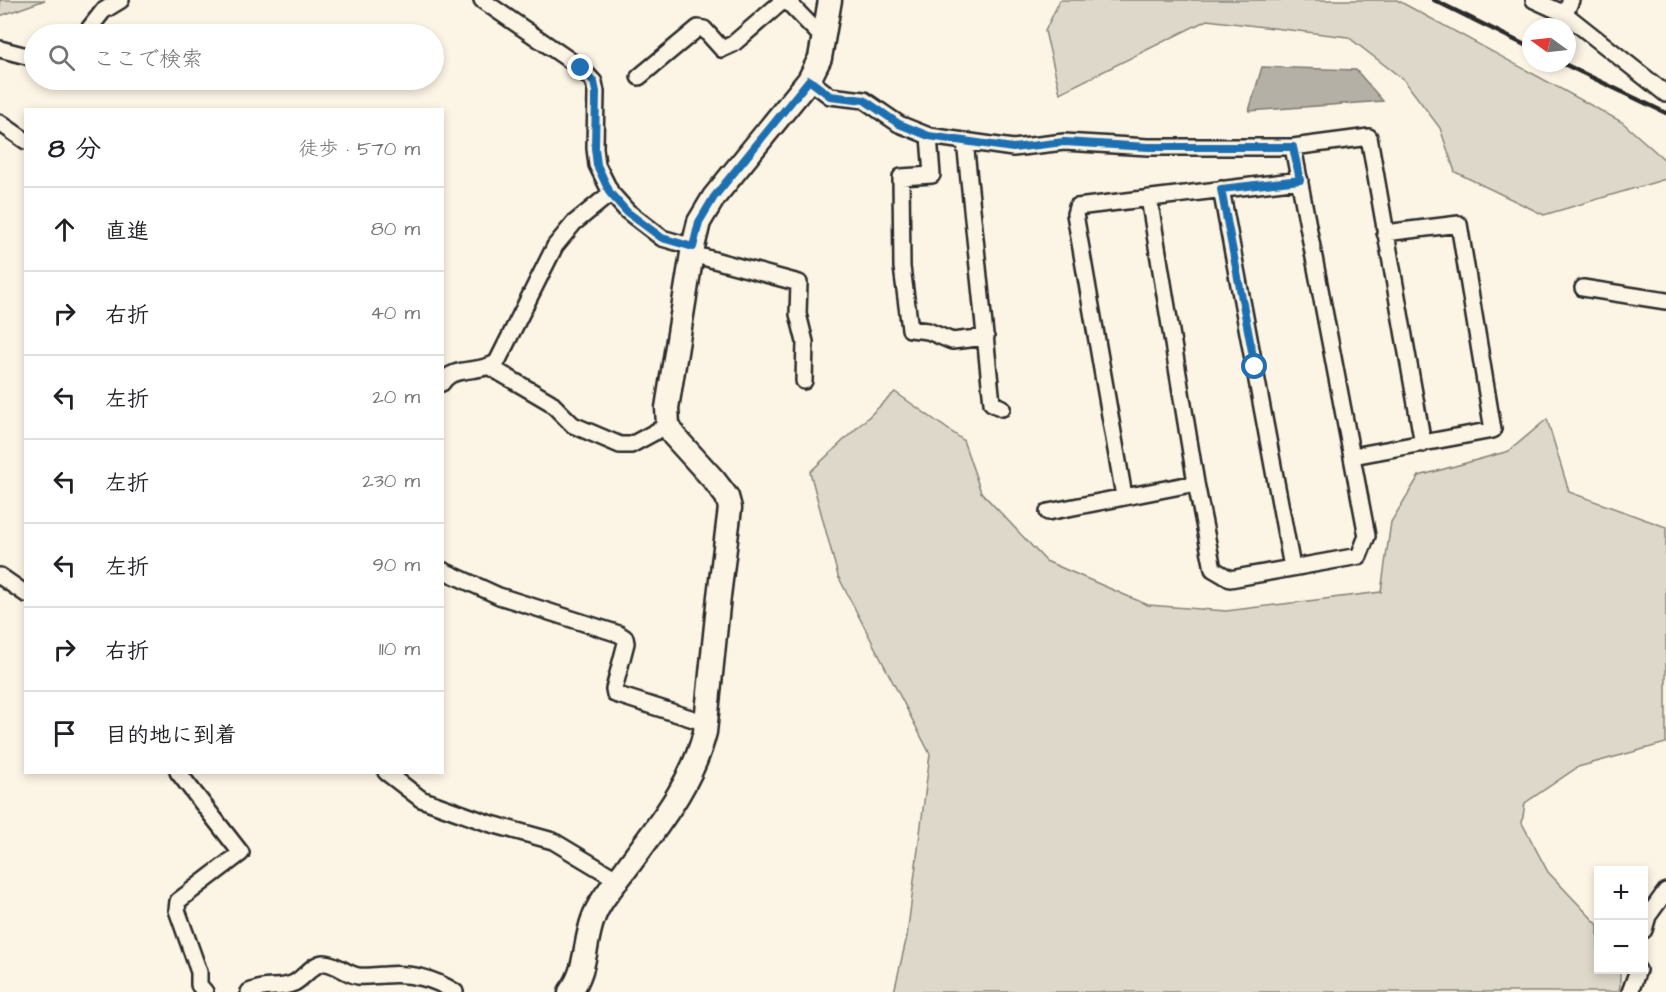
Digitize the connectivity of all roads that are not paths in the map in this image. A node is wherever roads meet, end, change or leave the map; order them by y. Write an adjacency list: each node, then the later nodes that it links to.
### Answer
1 (121, 0): 7 (street)
2 (482, 0): 21 (street)
3 (785, 0): 8 (street); 11 (street)
4 (830, 0): 8 (street)
5 (1534, 0): 6 (street)
6 (1568, 7): 13 (street)
7 (93, 24)
8 (824, 39): 12 (street)
9 (0, 50): 10 (street)
10 (24, 56)
11 (639, 77)
12 (809, 80): 15 (street); 24 (street)
13 (1666, 94)
14 (0, 123): 16 (street)
15 (929, 136): 17 (street); 27 (street)
16 (24, 140)
17 (965, 141): 18 (street); 27 (street)
18 (1293, 147): 19 (street); 23 (street)
19 (1300, 180): 20 (street); 34 (street)
20 (1221, 189): 22 (street); 38 (street)
21 (610, 193): 24 (street); 28 (street)
22 (1149, 198): 35 (street); 36 (street)
23 (1385, 232): 33 (street); 33 (street)
24 (692, 250): 30 (street); 32 (street)
25 (1583, 288): 26 (street)
26 (1666, 301)
27 (986, 337): 31 (street)
28 (490, 367): 29 (street); 32 (street)
29 (444, 380)
30 (804, 381)
31 (1002, 408)
32 (668, 425): 42 (street)
33 (1423, 444): 34 (street)
34 (1353, 456): 38 (street)
35 (1196, 483): 36 (street); 38 (street)
36 (1124, 496): 37 (street)
37 (1048, 512)
38 (1292, 567)
39 (444, 571): 42 (street)
40 (0, 576): 41 (street)
41 (24, 593)
42 (706, 723): 45 (street)
43 (180, 774): 49 (street)
44 (389, 774): 45 (street)
45 (618, 880): 52 (street)
46 (1666, 891): 47 (street)
47 (1647, 920)
48 (1636, 974): 53 (street)
49 (205, 992)
50 (249, 992): 51 (street)
51 (455, 992)
52 (571, 992)
53 (1630, 992)

